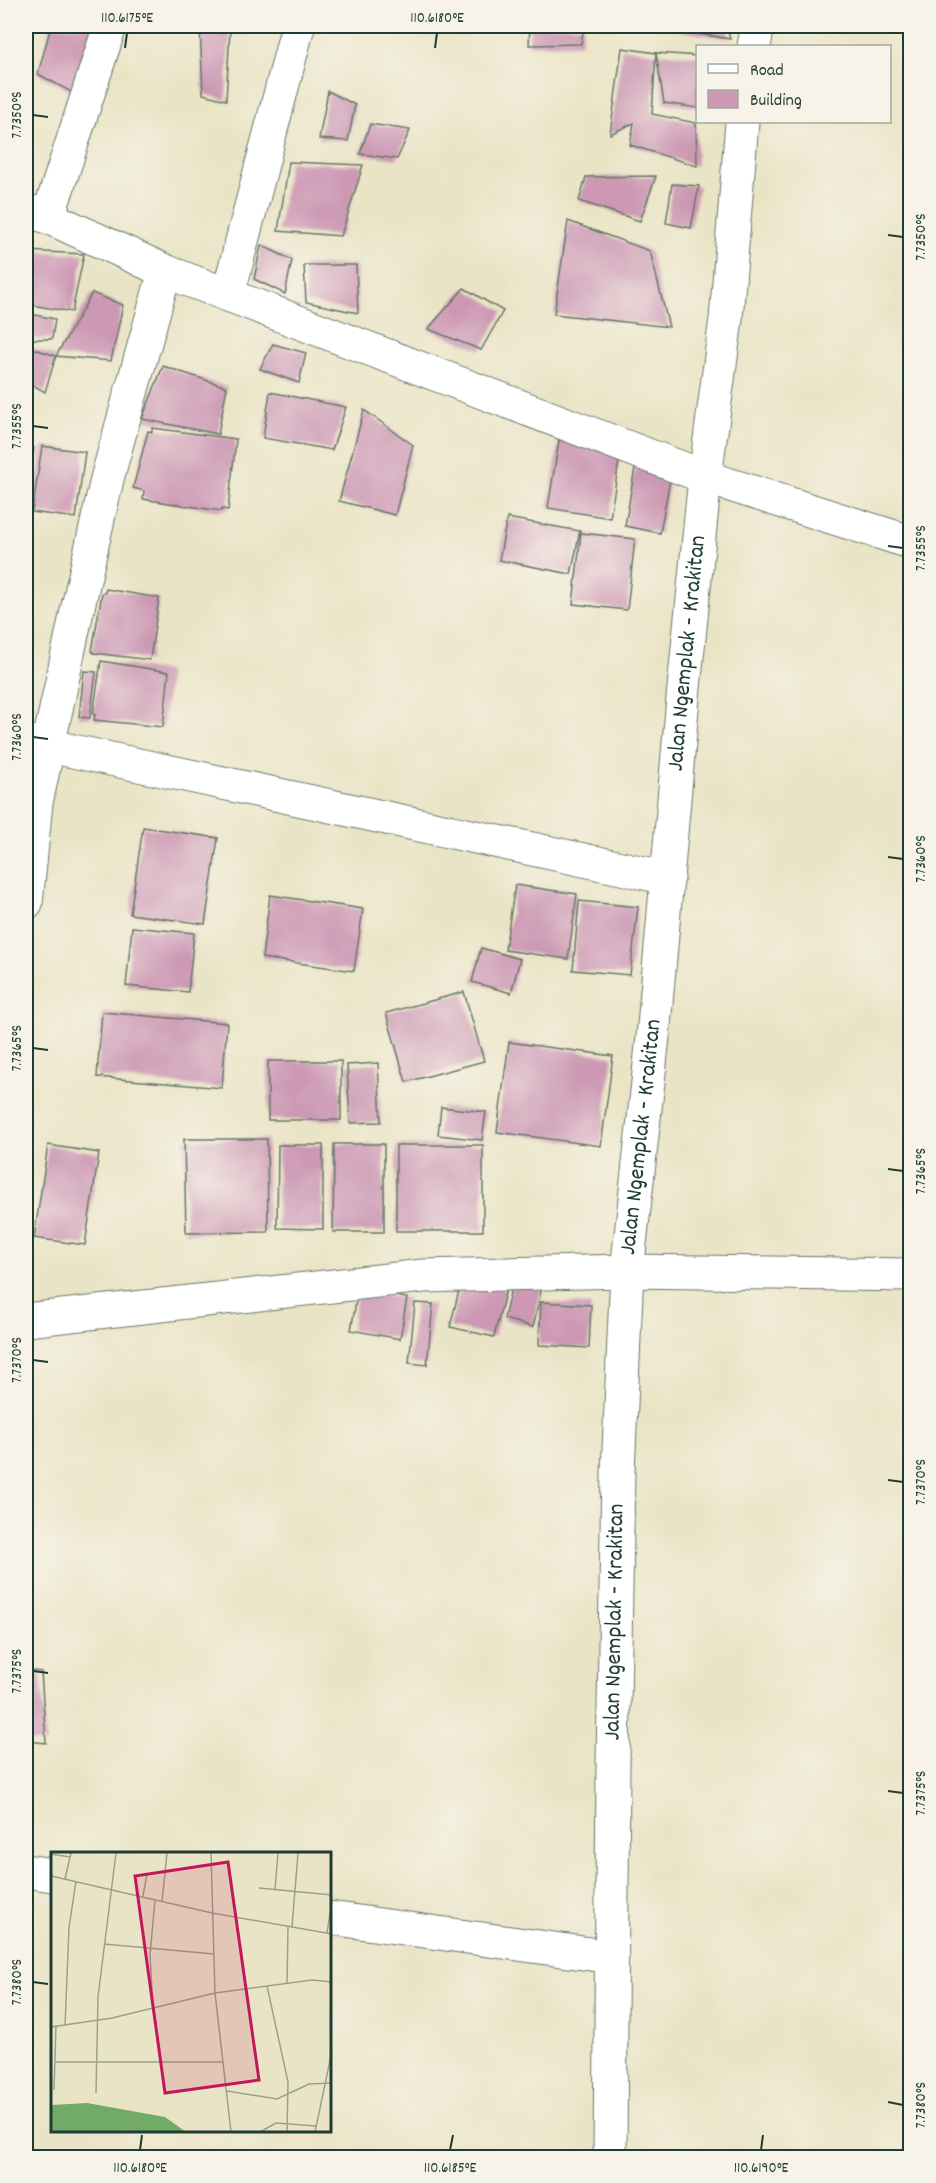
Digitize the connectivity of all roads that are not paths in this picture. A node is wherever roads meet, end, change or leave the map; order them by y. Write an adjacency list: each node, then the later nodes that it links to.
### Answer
1 (110, 26): 6 (street)
2 (298, 26): 8 (street)
3 (758, 26): 4 (street)
4 (754, 45)
5 (742, 123): 9 (street, Jalan Ngemplak - Krakitan)
6 (37, 213): 7 (street)
7 (165, 271): 8 (street); 11 (street)
8 (228, 295): 9 (street)
9 (705, 477): 10 (street); 12 (street, Jalan Ngemplak - Krakitan)
10 (910, 542)
11 (37, 743): 12 (street); 13 (street)
12 (668, 878): 14 (street, Jalan Ngemplak - Krakitan)
13 (26, 903)
14 (627, 1271): 15 (street); 16 (street); 20 (street, Jalan Ngemplak - Krakitan)
15 (910, 1275)
16 (26, 1320)
17 (26, 1871): 18 (street)
18 (51, 1875)
19 (332, 1918): 20 (street)
20 (612, 1957): 21 (street, Jalan Ngemplak - Krakitan)
21 (610, 2157)

